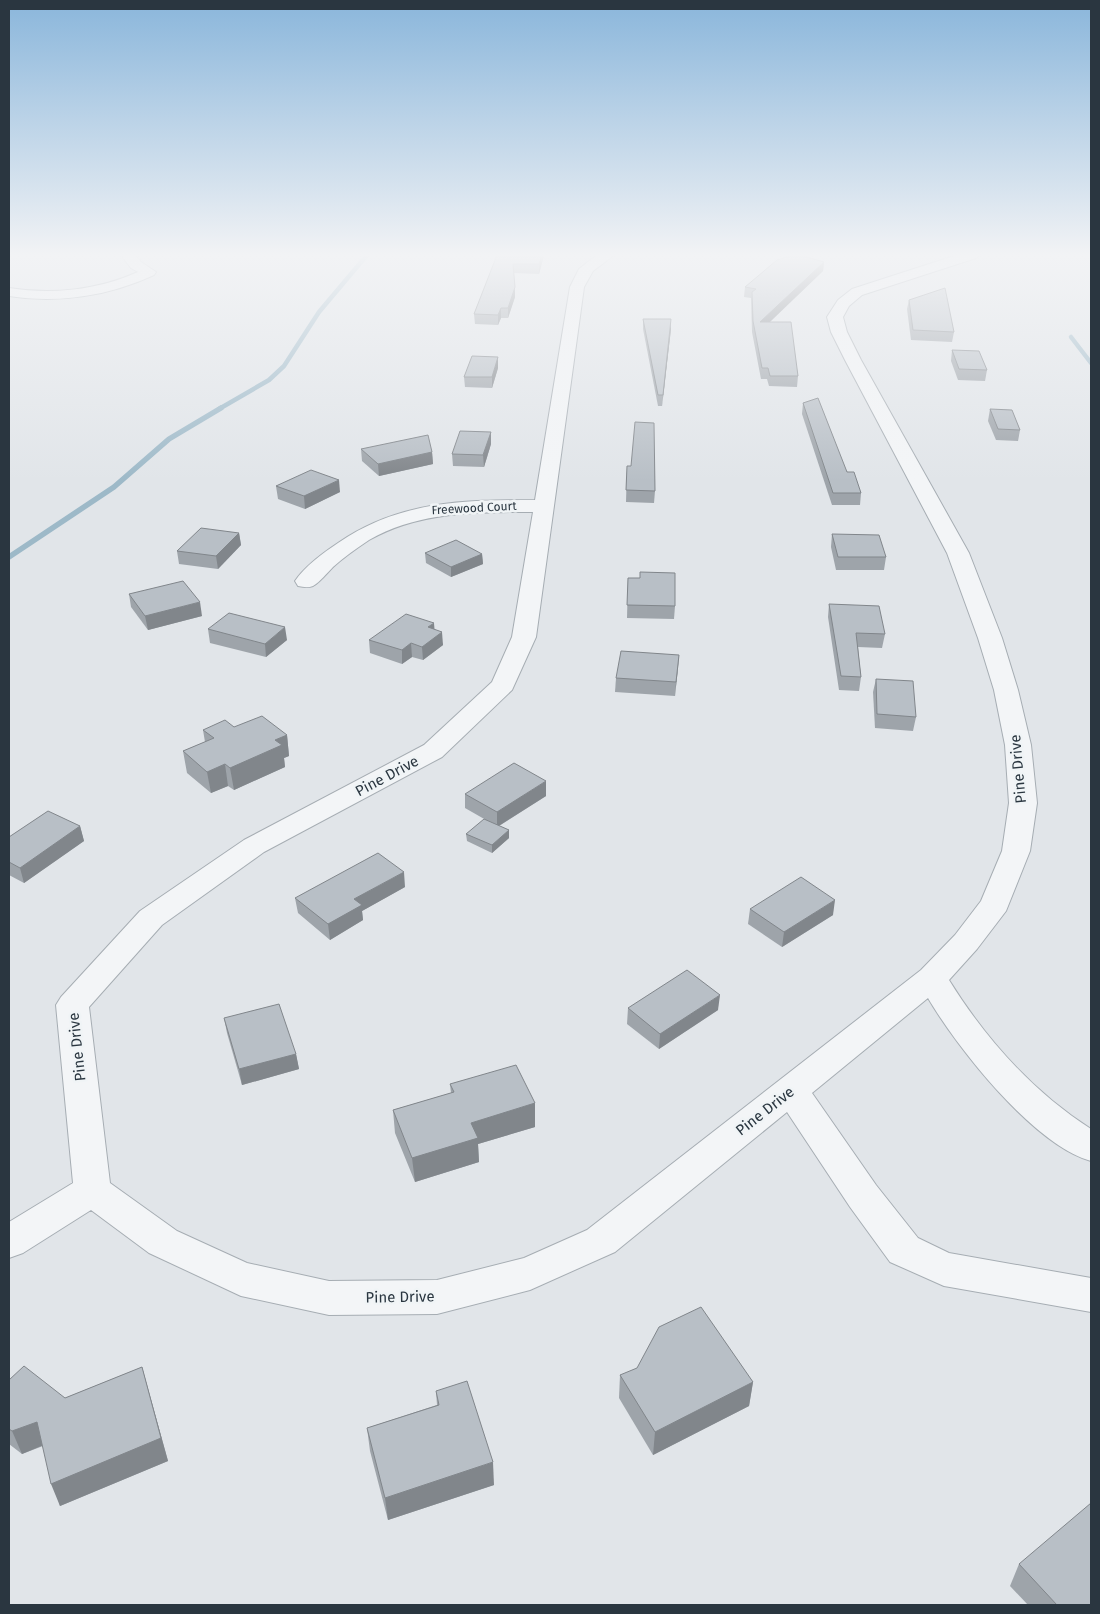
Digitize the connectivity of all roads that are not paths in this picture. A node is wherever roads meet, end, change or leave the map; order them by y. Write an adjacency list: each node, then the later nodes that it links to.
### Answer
1 (570, 330): 3 (street, Pine Drive)
2 (839, 330): 5 (street, Pine Drive)
3 (544, 506): 4 (street, Freewood Court); 8 (street, Pine Drive)
4 (306, 581)
5 (932, 978): 6 (street, Pine Drive); 7 (street)
6 (791, 1090): 8 (street, Pine Drive); 10 (street)
7 (1091, 1148)
8 (92, 1190): 9 (street)
9 (9, 1242)
10 (1091, 1295)

